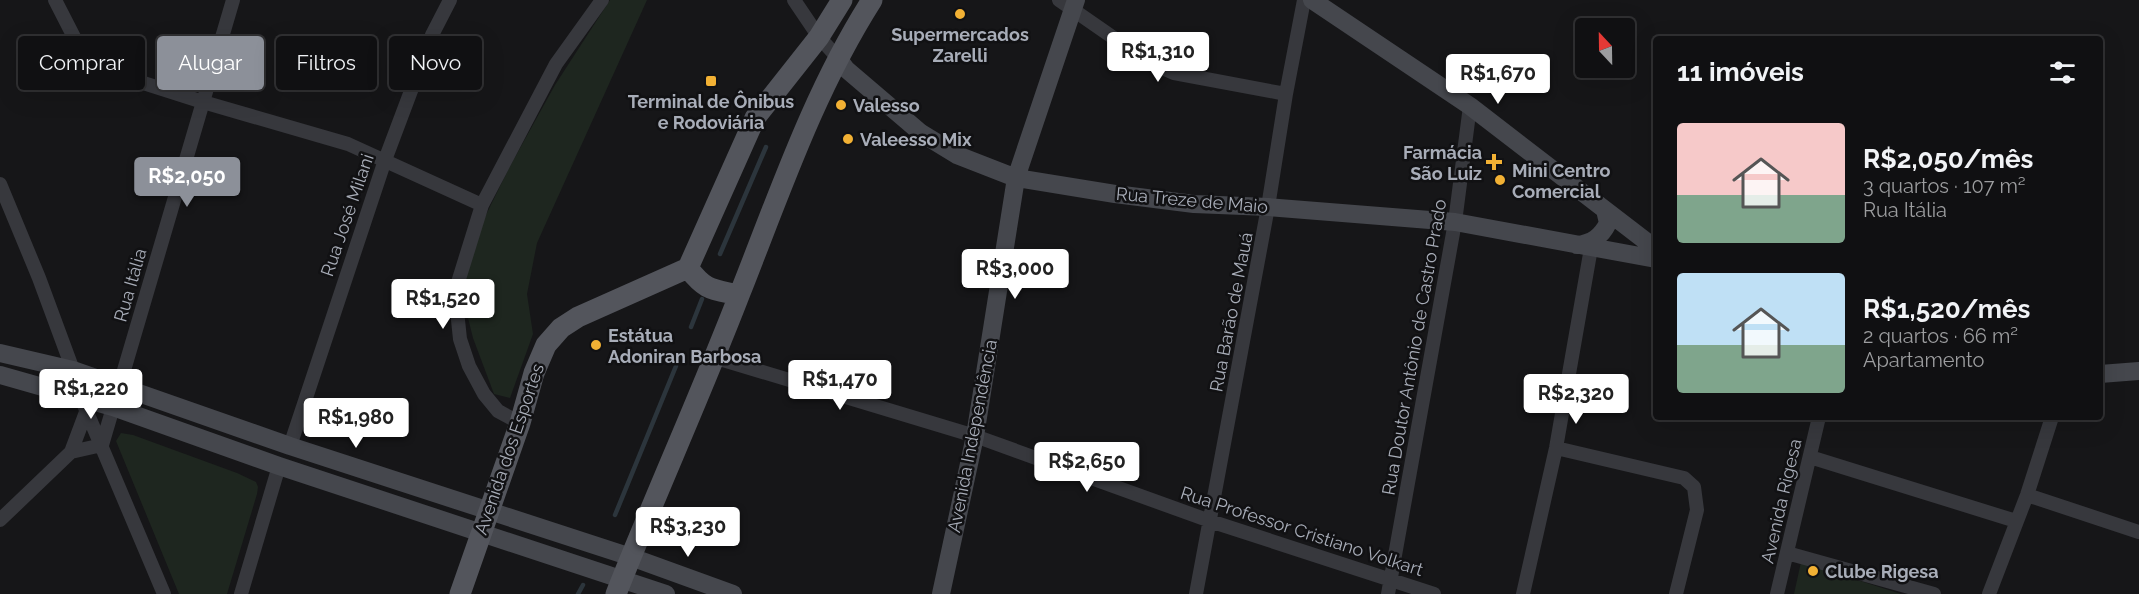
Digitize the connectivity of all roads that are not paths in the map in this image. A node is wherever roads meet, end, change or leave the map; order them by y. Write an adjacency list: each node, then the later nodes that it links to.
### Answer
1 (55, 0): 14 (street)
2 (233, 0): 14 (street, Rua Itália)
3 (450, 0): 16 (street, Rua José Milani)
4 (602, 0): 19 (street)
5 (794, 0): 11 (street, Rua Treze de Maio)
6 (842, 0): 11 (main road)
7 (872, 0): 12 (main road)
8 (1304, 0): 13 (street, Rua Barão de Mauá)
9 (1312, 0): 15 (main road)
10 (1069, 3): 13 (street); 17 (main road, Avenida Independência)
11 (819, 37): 12 (street, Rua Treze de Maio); 26 (main road)
12 (838, 57): 17 (main road, Rua Treze de Maio); 27 (main road)
13 (1286, 94): 20 (street, Rua Barão de Mauá)
14 (203, 102): 16 (street); 34 (street, Rua Itália)
15 (1470, 106): 21 (main road); 22 (street, Rua Doutor Antônio de Castro Prado)
16 (385, 160): 19 (street); 42 (street, Rua José Milani)
17 (1016, 178): 20 (main road, Rua Treze de Maio); 40 (main road, Avenida Independência)
18 (0, 184): 30 (street)
19 (482, 205): 39 (street)
20 (1268, 207): 22 (main road, Rua Treze de Maio); 49 (street, Rua Barão de Mauá)
21 (1605, 210): 23 (main road); 24 (main road)
22 (1455, 222): 23 (main road, Rua Treze de Maio); 55 (street, Rua Doutor Antônio de Castro Prado)
23 (1583, 246): 25 (main road, Rua Treze de Maio); 43 (street)
24 (1653, 247)
25 (1653, 258)
26 (688, 267): 27 (main road); 39 (main road, Avenida dos Esportes)
27 (739, 295): 29 (main road)
28 (0, 353): 30 (main road)
29 (713, 357): 40 (street, Rua Professor Cristiano Volkart); 54 (main road)
30 (73, 370): 34 (main road)
31 (2139, 371): 32 (main road)
32 (2103, 374)
33 (0, 375): 35 (main road)
34 (119, 387): 36 (street, Rua Itália); 42 (main road)
35 (83, 405): 36 (main road); 41 (street); 44 (street)
36 (112, 407): 41 (street, Rua Itália); 46 (main road)
37 (1819, 420): 45 (street, Avenida Rigesa)
38 (2051, 420): 47 (street)
39 (520, 423): 51 (main road, Avenida dos Esportes)
40 (975, 436): 49 (street, Rua Professor Cristiano Volkart); 62 (main road, Avenida Independência)
41 (102, 445): 44 (street); 57 (street)
42 (290, 446): 51 (main road)
43 (1556, 448): 66 (street); 67 (street)
44 (71, 452): 48 (street)
45 (1810, 457): 50 (street); 53 (street, Avenida Rigesa)
46 (279, 466): 51 (main road); 58 (street)
47 (2026, 495): 50 (street); 52 (street)
48 (0, 520)
49 (1210, 521): 55 (street, Rua Professor Cristiano Volkart); 63 (street, Rua Barão de Mauá)
50 (2016, 521): 70 (street)
51 (485, 522): 54 (main road); 56 (main road); 59 (main road, Avenida dos Esportes)
52 (2139, 532)
53 (1787, 553): 68 (street, Avenida Rigesa); 69 (street)
54 (631, 556): 56 (main road); 61 (main road)
55 (1391, 580): 64 (street, Rua Doutor Antônio de Castro Prado); 65 (street, Rua Professor Cristiano Volkart)
56 (619, 586): 60 (main road)
57 (164, 594)
58 (241, 594)
59 (460, 594)
60 (666, 594)
61 (733, 594)
62 (941, 594)
63 (1196, 594)
64 (1388, 594)
65 (1434, 594)
66 (1522, 594)
67 (1676, 594)
68 (1777, 594)
69 (1934, 594)
70 (1989, 594)

